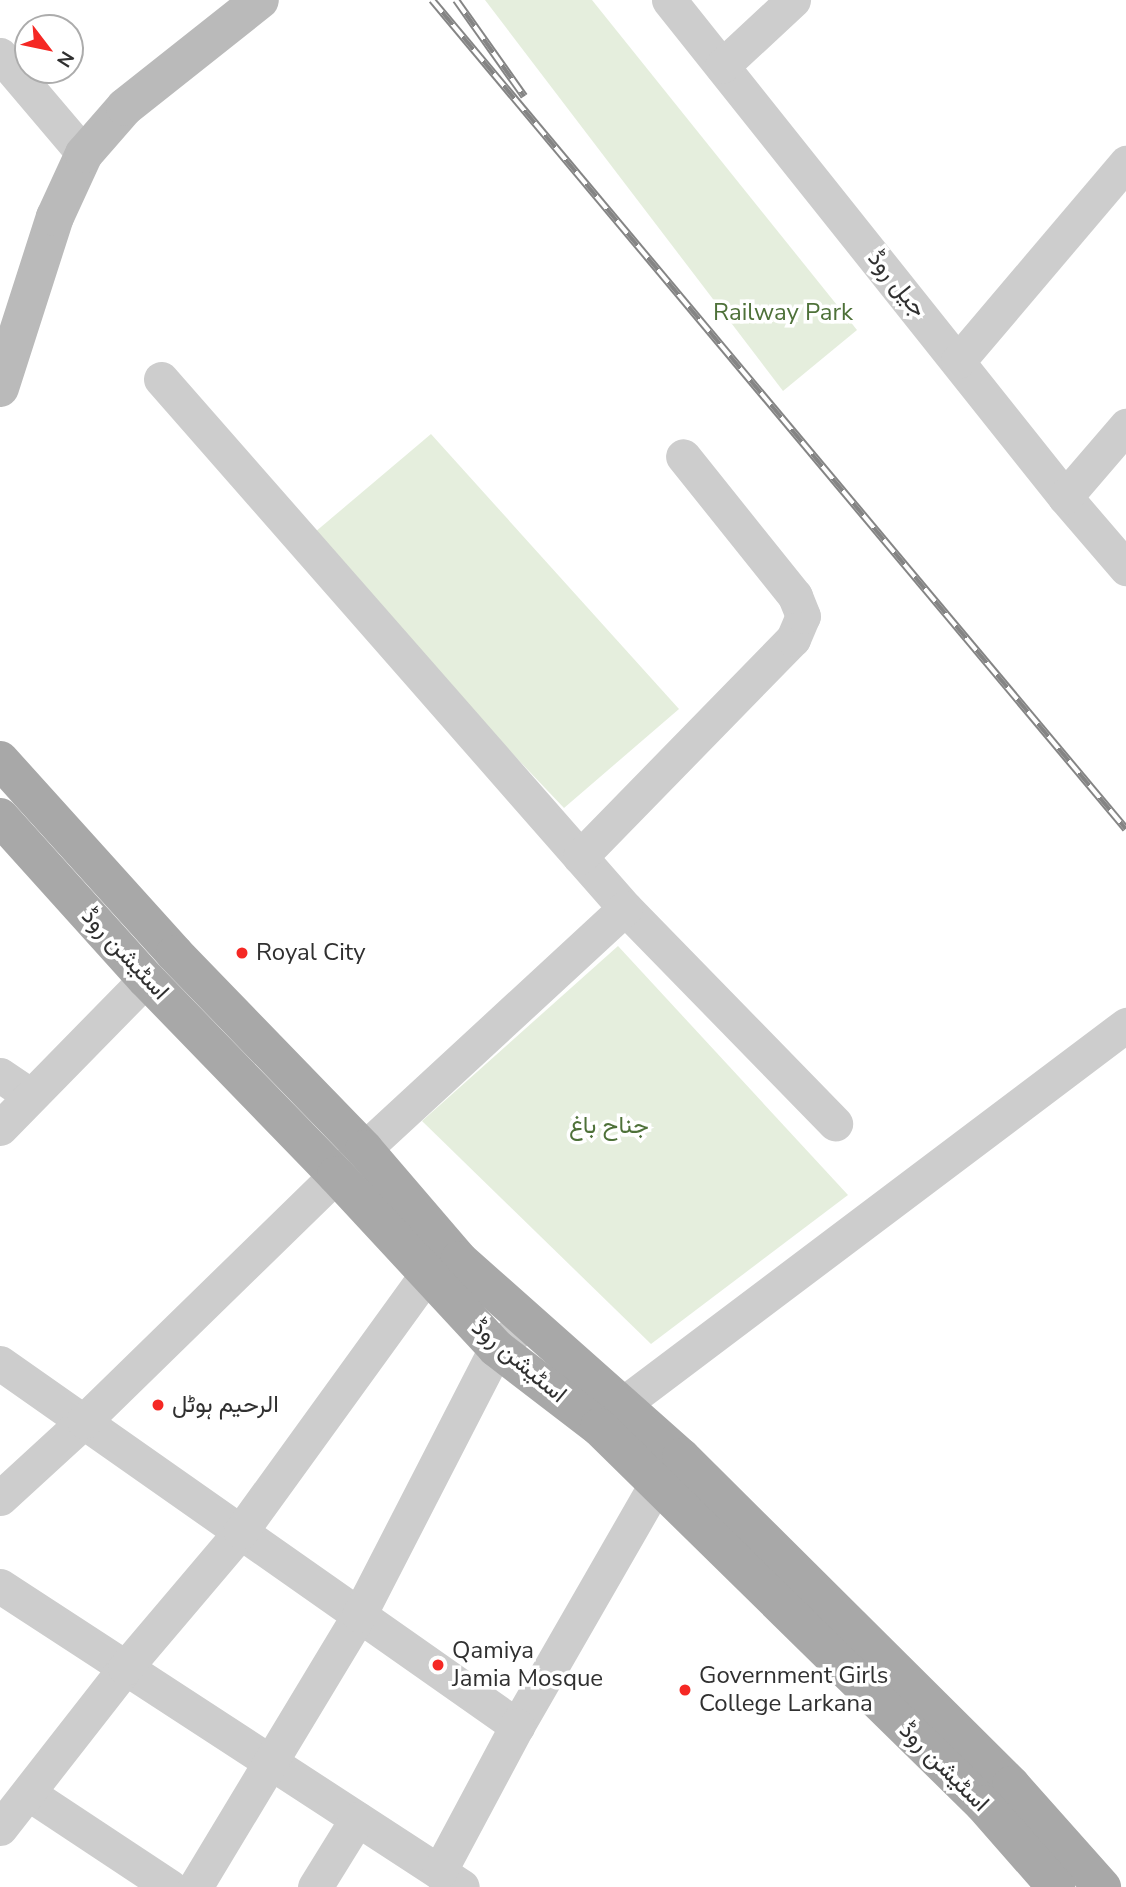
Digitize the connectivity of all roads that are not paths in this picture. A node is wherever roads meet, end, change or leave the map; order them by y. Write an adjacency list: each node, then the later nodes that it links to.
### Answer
1 (260, 0): 6 (main road)
2 (669, 0): 5 (street, جیل روڈ)
3 (793, 0): 5 (street)
4 (0, 55): 6 (street)
5 (722, 66): 8 (street, جیل روڈ)
6 (84, 154): 10 (main road)
7 (1126, 163): 8 (street)
8 (958, 361): 13 (street, جیل روڈ)
9 (161, 379): 17 (street)
10 (0, 388)
11 (1126, 426): 13 (street)
12 (683, 456): 17 (street)
13 (1065, 496): 14 (street, جیل روڈ)
14 (1126, 568)
15 (0, 760): 25 (main road, اسٹیشن روڈ)
16 (0, 817): 19 (main road, اسٹیشن روڈ)
17 (580, 857): 18 (street)
18 (625, 908): 23 (street); 25 (street)
19 (146, 979): 22 (street); 26 (main road, اسٹیشن روڈ)
20 (1123, 1035): 31 (street)
21 (0, 1075): 22 (street)
22 (31, 1096): 24 (street)
23 (835, 1123)
24 (0, 1128)
25 (364, 1149): 26 (street); 28 (main road, اسٹیشن روڈ)
26 (336, 1175): 27 (main road, اسٹیشن روڈ); 32 (street)
27 (426, 1275): 29 (main road, اسٹیشن روڈ); 35 (street)
28 (527, 1322): 29 (street); 31 (main road, اسٹیشن روڈ)
29 (496, 1348): 31 (main road, اسٹیشن روڈ); 37 (street)
30 (0, 1363): 32 (street)
31 (611, 1415): 33 (main road, اسٹیشن روڈ)
32 (84, 1421): 34 (street); 35 (street)
33 (669, 1470): 39 (street); 48 (main road, اسٹیشن روڈ); 49 (main road, اسٹیشن روڈ)
34 (0, 1497)
35 (241, 1531): 37 (street); 38 (street)
36 (0, 1586): 38 (street)
37 (359, 1615): 39 (street); 40 (street)
38 (125, 1668): 40 (street); 41 (street)
39 (517, 1726): 44 (street)
40 (270, 1762): 42 (street); 46 (street)
41 (28, 1793): 43 (street); 45 (street)
42 (357, 1819): 44 (street); 47 (street)
43 (0, 1828)
44 (451, 1880)
45 (170, 1887)
46 (195, 1887)
47 (315, 1887)
48 (1056, 1887)
49 (1102, 1887)

